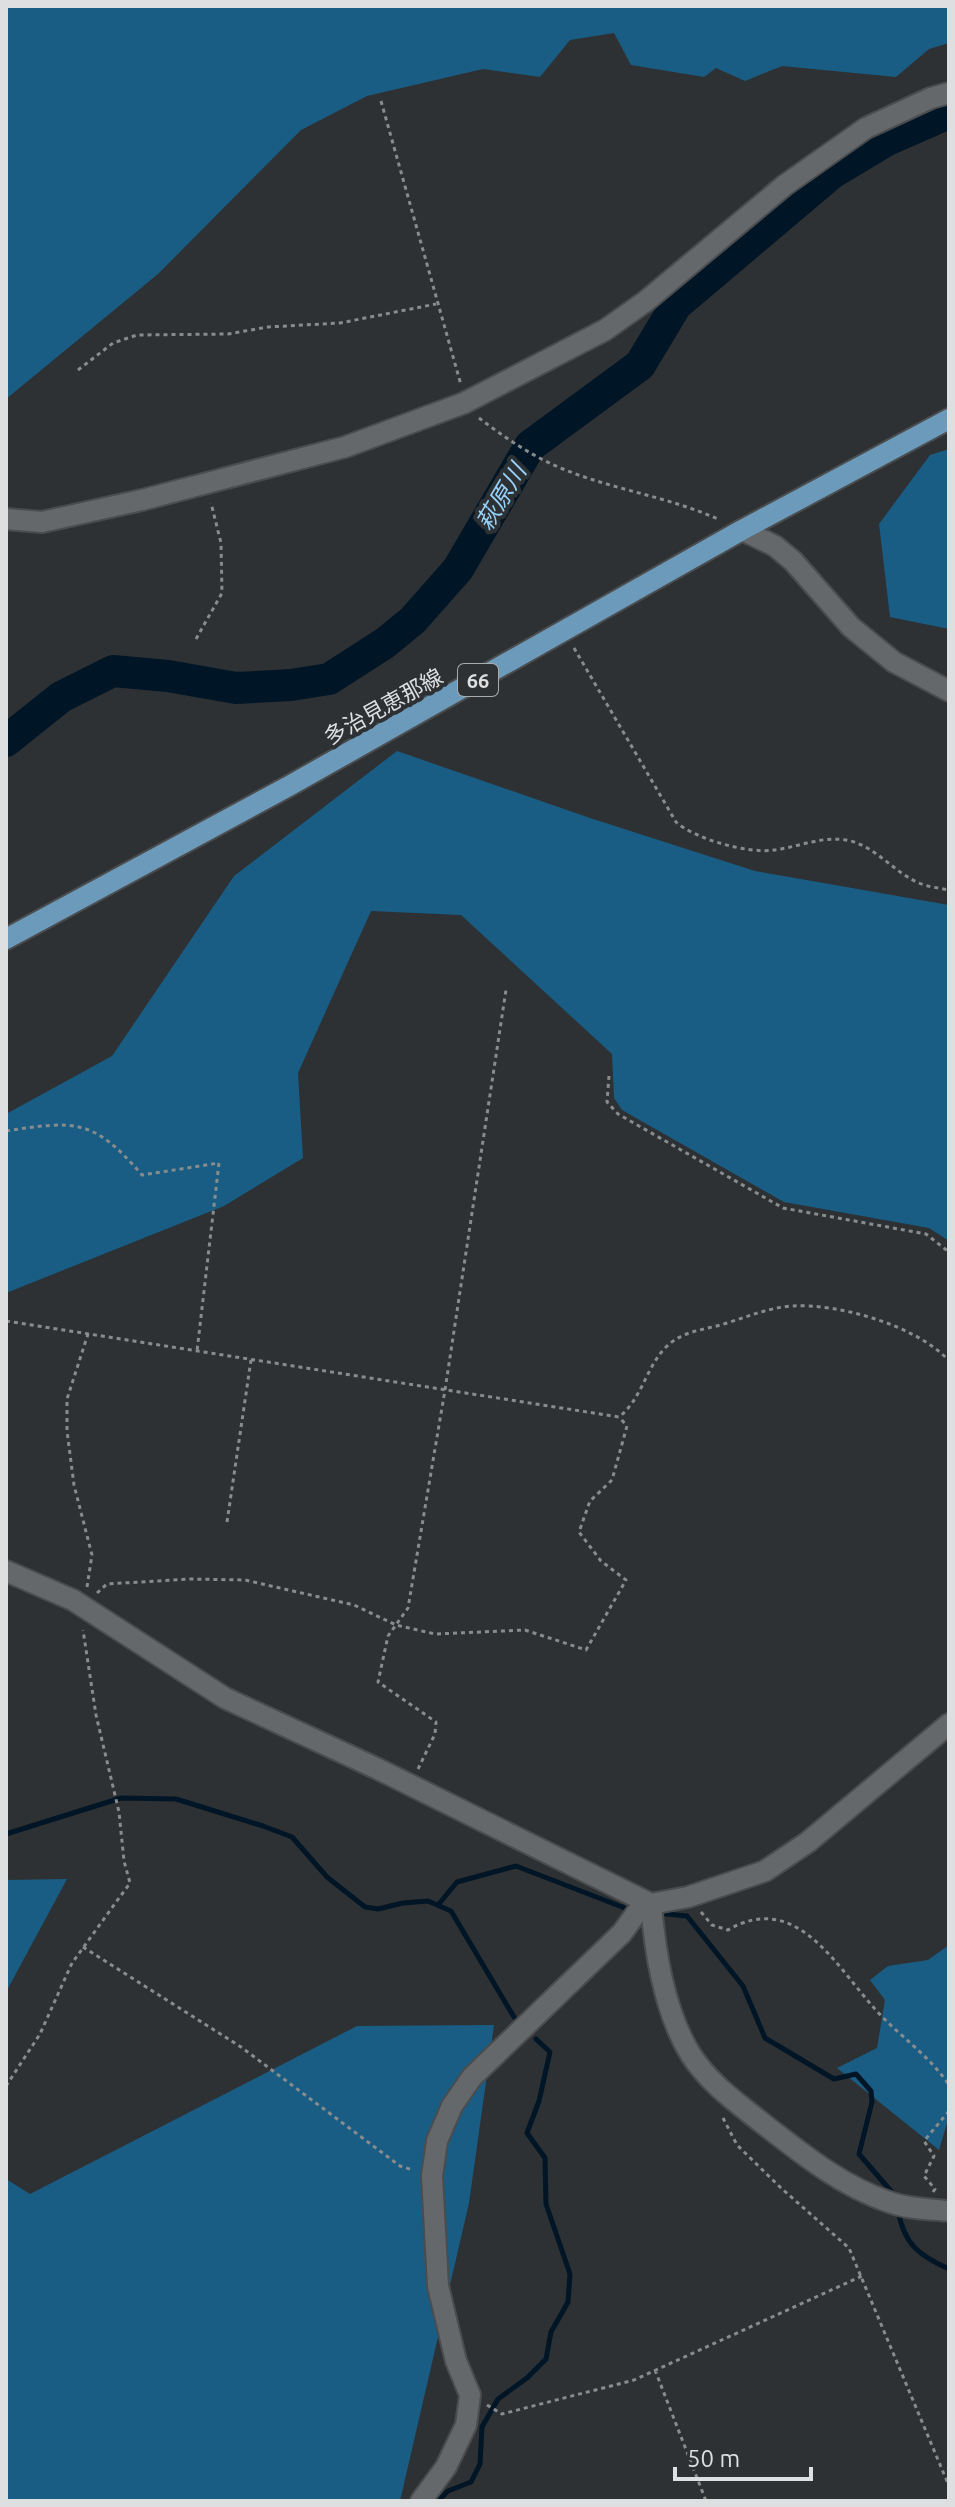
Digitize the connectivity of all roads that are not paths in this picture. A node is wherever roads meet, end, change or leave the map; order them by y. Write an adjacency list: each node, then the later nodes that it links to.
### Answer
1 (949, 93): 3 (street)
2 (949, 419): 4 (main road, 多治見恵那線 / 66)
3 (6, 519)
4 (742, 530): 5 (street); 6 (main road, 多治見恵那線 / 66)
5 (949, 691)
6 (6, 939)
7 (6, 1571): 9 (street)
8 (949, 1724): 9 (street)
9 (648, 1902): 10 (street); 11 (street)
10 (949, 2211)
11 (421, 2501)

